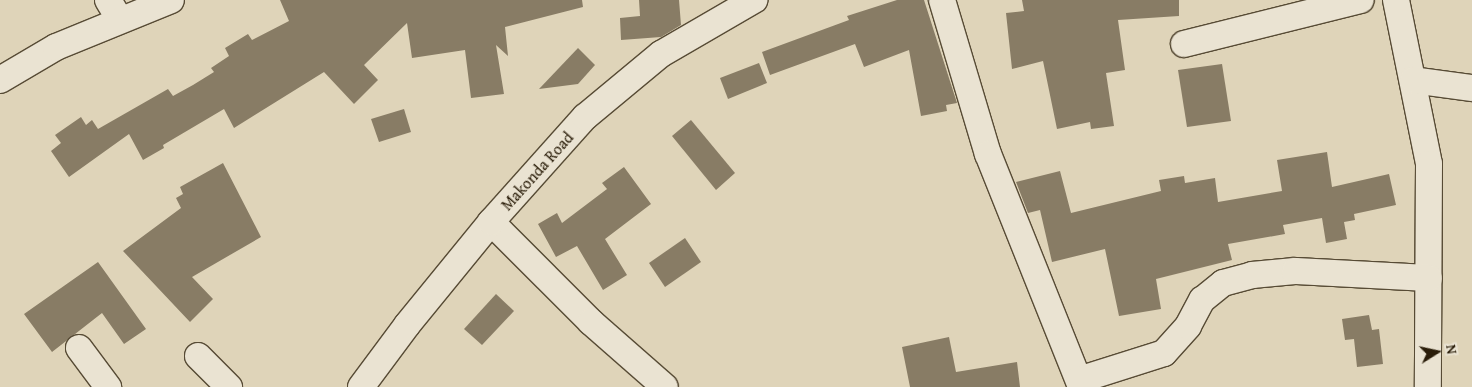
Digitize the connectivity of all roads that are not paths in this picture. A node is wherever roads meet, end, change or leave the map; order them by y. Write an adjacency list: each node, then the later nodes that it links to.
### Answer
1 (171, 0): 6 (street)
2 (754, 0): 11 (street, Makonda Road)
3 (942, 0): 15 (street)
4 (1361, 0): 7 (street)
5 (1396, 0): 9 (street)
6 (114, 10): 8 (street)
7 (1184, 44)
8 (0, 80)
9 (1413, 80): 10 (street); 12 (street)
10 (1472, 88)
11 (491, 222): 18 (street, Makonda Road); 19 (street)
12 (1428, 278): 15 (street); 20 (street)
13 (79, 348): 16 (street)
14 (198, 356): 17 (street)
15 (1080, 383)
16 (108, 387)
17 (229, 387)
18 (362, 387)
19 (665, 387)
20 (1428, 387)

